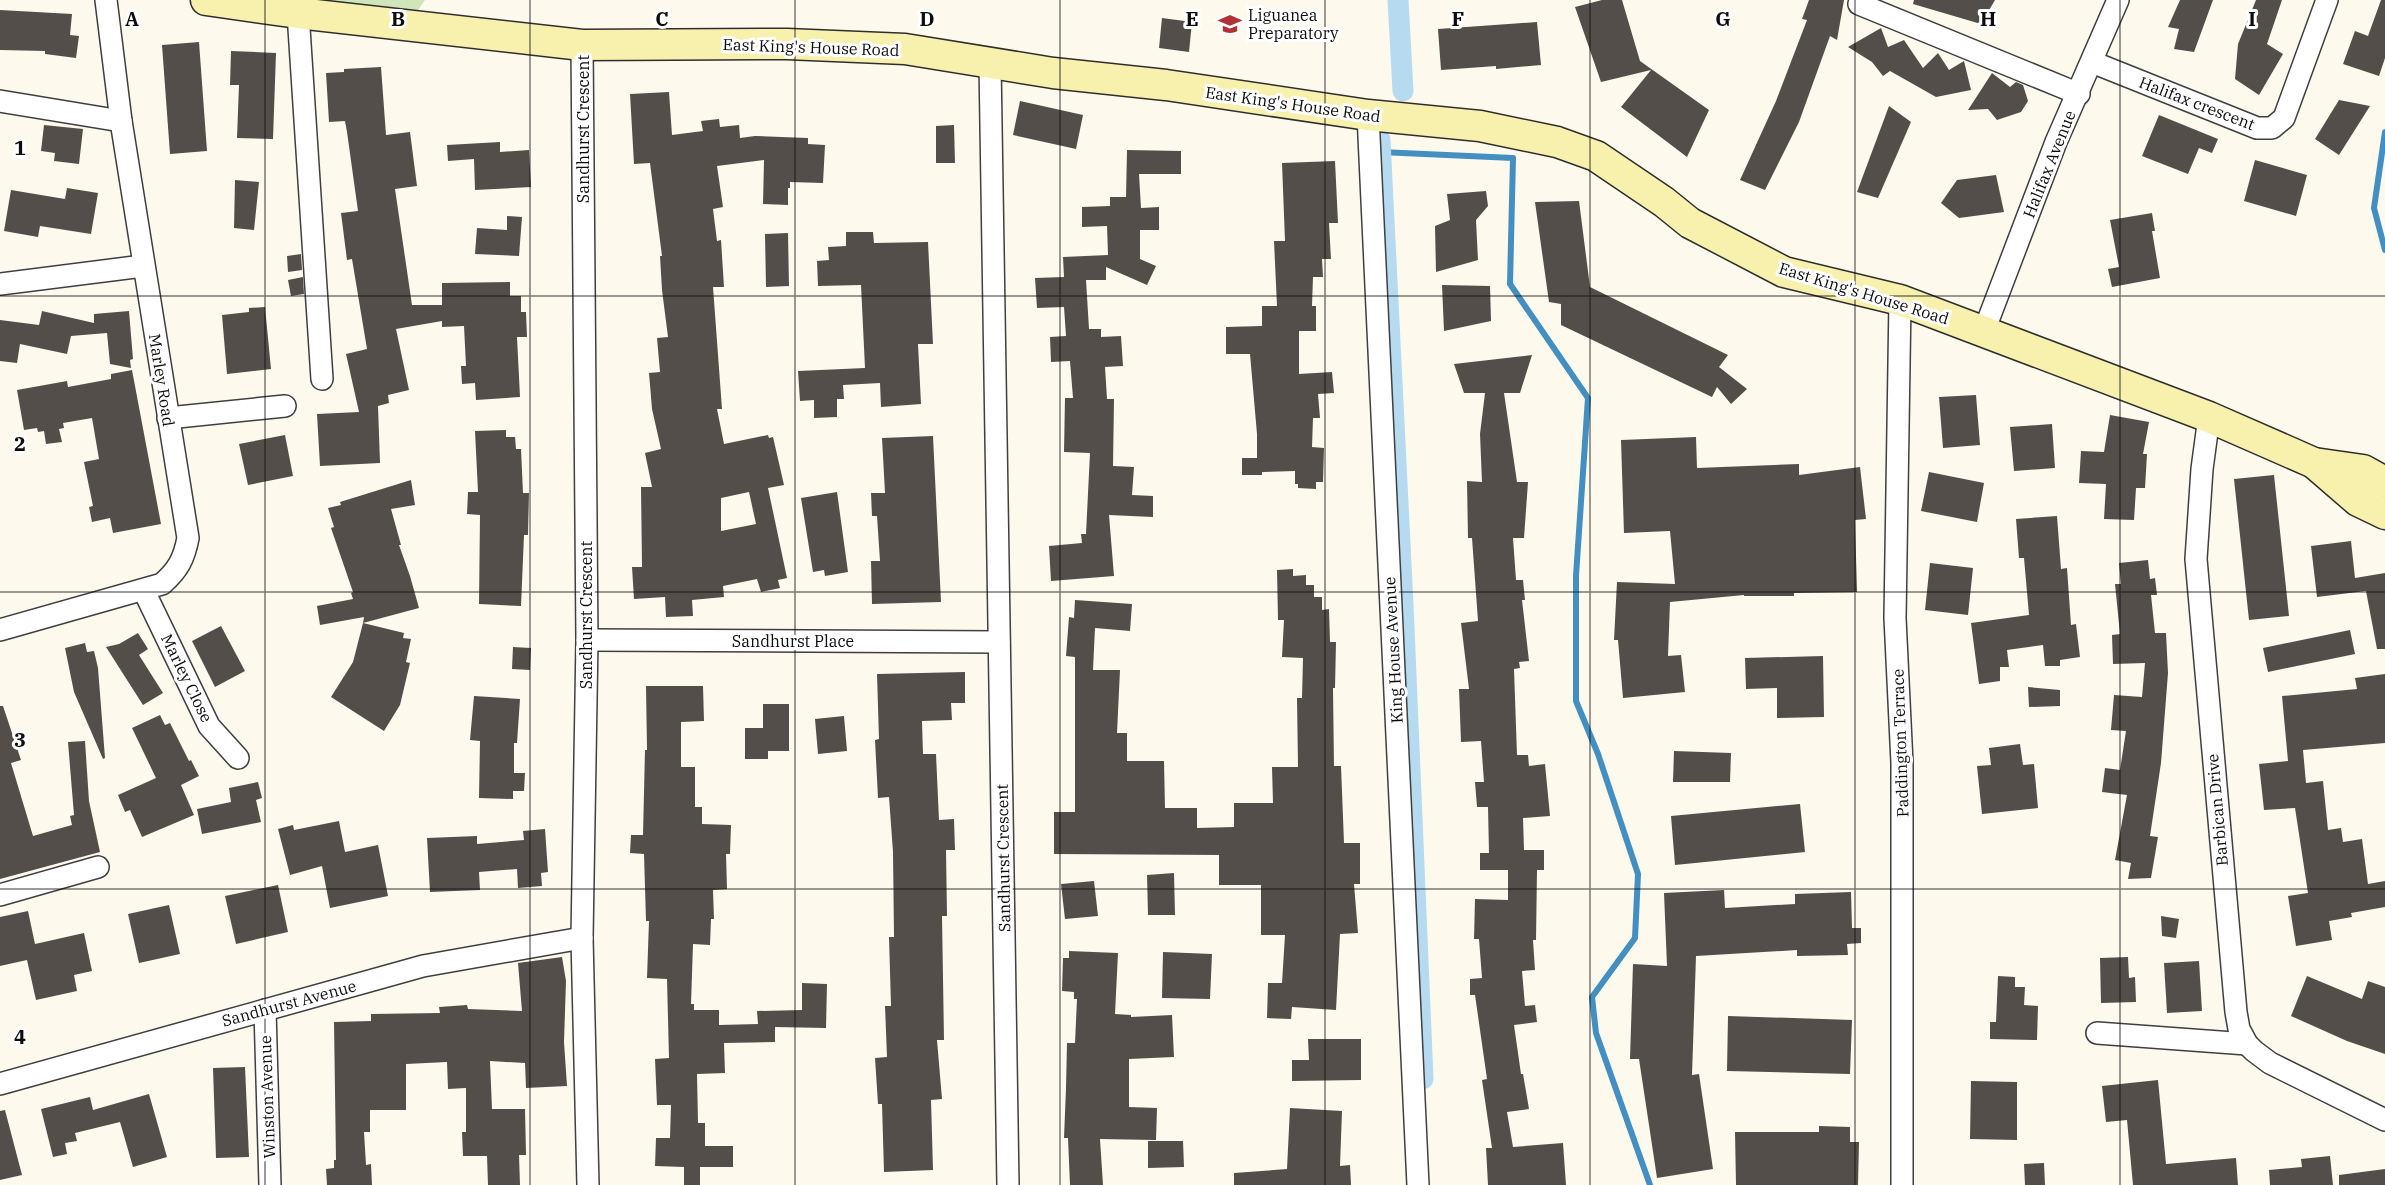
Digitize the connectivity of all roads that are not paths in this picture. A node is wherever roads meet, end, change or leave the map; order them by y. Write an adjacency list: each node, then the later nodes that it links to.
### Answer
1 (106, 0): 13 (street, Marley Road)
2 (206, 0): 6 (main road, East King's House Road)
3 (2118, 0): 8 (street, Halifax Avenue)
4 (2327, 0): 8 (street, Halifax crescent)
5 (1859, 3): 10 (street)
6 (298, 14): 7 (main road, East King's House Road); 18 (street)
7 (582, 45): 9 (main road, East King's House Road); 27 (street, Sandhurst Crescent)
8 (2092, 62): 10 (street, Halifax Avenue)
9 (990, 63): 12 (main road, East King's House Road); 28 (street, Sandhurst Crescent)
10 (2079, 94): 17 (street, Halifax Avenue)
11 (0, 100): 13 (street)
12 (1368, 115): 16 (main road, East King's House Road); 41 (street, King House Avenue)
13 (121, 121): 14 (street, Marley Road)
14 (143, 266): 15 (street); 21 (street, Marley Road)
15 (0, 284)
16 (1900, 300): 17 (main road, East King's House Road); 42 (street, Paddington Terrace)
17 (1984, 331): 20 (main road, East King's House Road)
18 (322, 379)
19 (285, 406): 21 (street)
20 (2209, 417): 22 (main road, East King's House Road); 35 (street, Barbican Drive)
21 (168, 418): 25 (street, Marley Road)
22 (2314, 463): 23 (main road, East King's House Road); 24 (main road, East King's House Road)
23 (2385, 482)
24 (2385, 514)
25 (144, 591): 26 (street, Marley Road); 29 (street, Marley Close)
26 (0, 630)
27 (587, 640): 28 (street, Sandhurst Place); 32 (street, Sandhurst Crescent)
28 (999, 642): 40 (street, Sandhurst Crescent)
29 (238, 758)
30 (98, 867): 31 (street)
31 (0, 895)
32 (582, 938): 33 (street, Sandhurst Avenue); 39 (street, Sandhurst Crescent)
33 (265, 1010): 36 (street, Sandhurst Avenue); 38 (street, Winston Avenue)
34 (2097, 1033): 35 (street)
35 (2247, 1044): 37 (street)
36 (0, 1084)
37 (2385, 1120)
38 (270, 1185)
39 (588, 1185)
40 (1008, 1185)
41 (1418, 1185)
42 (1902, 1185)

